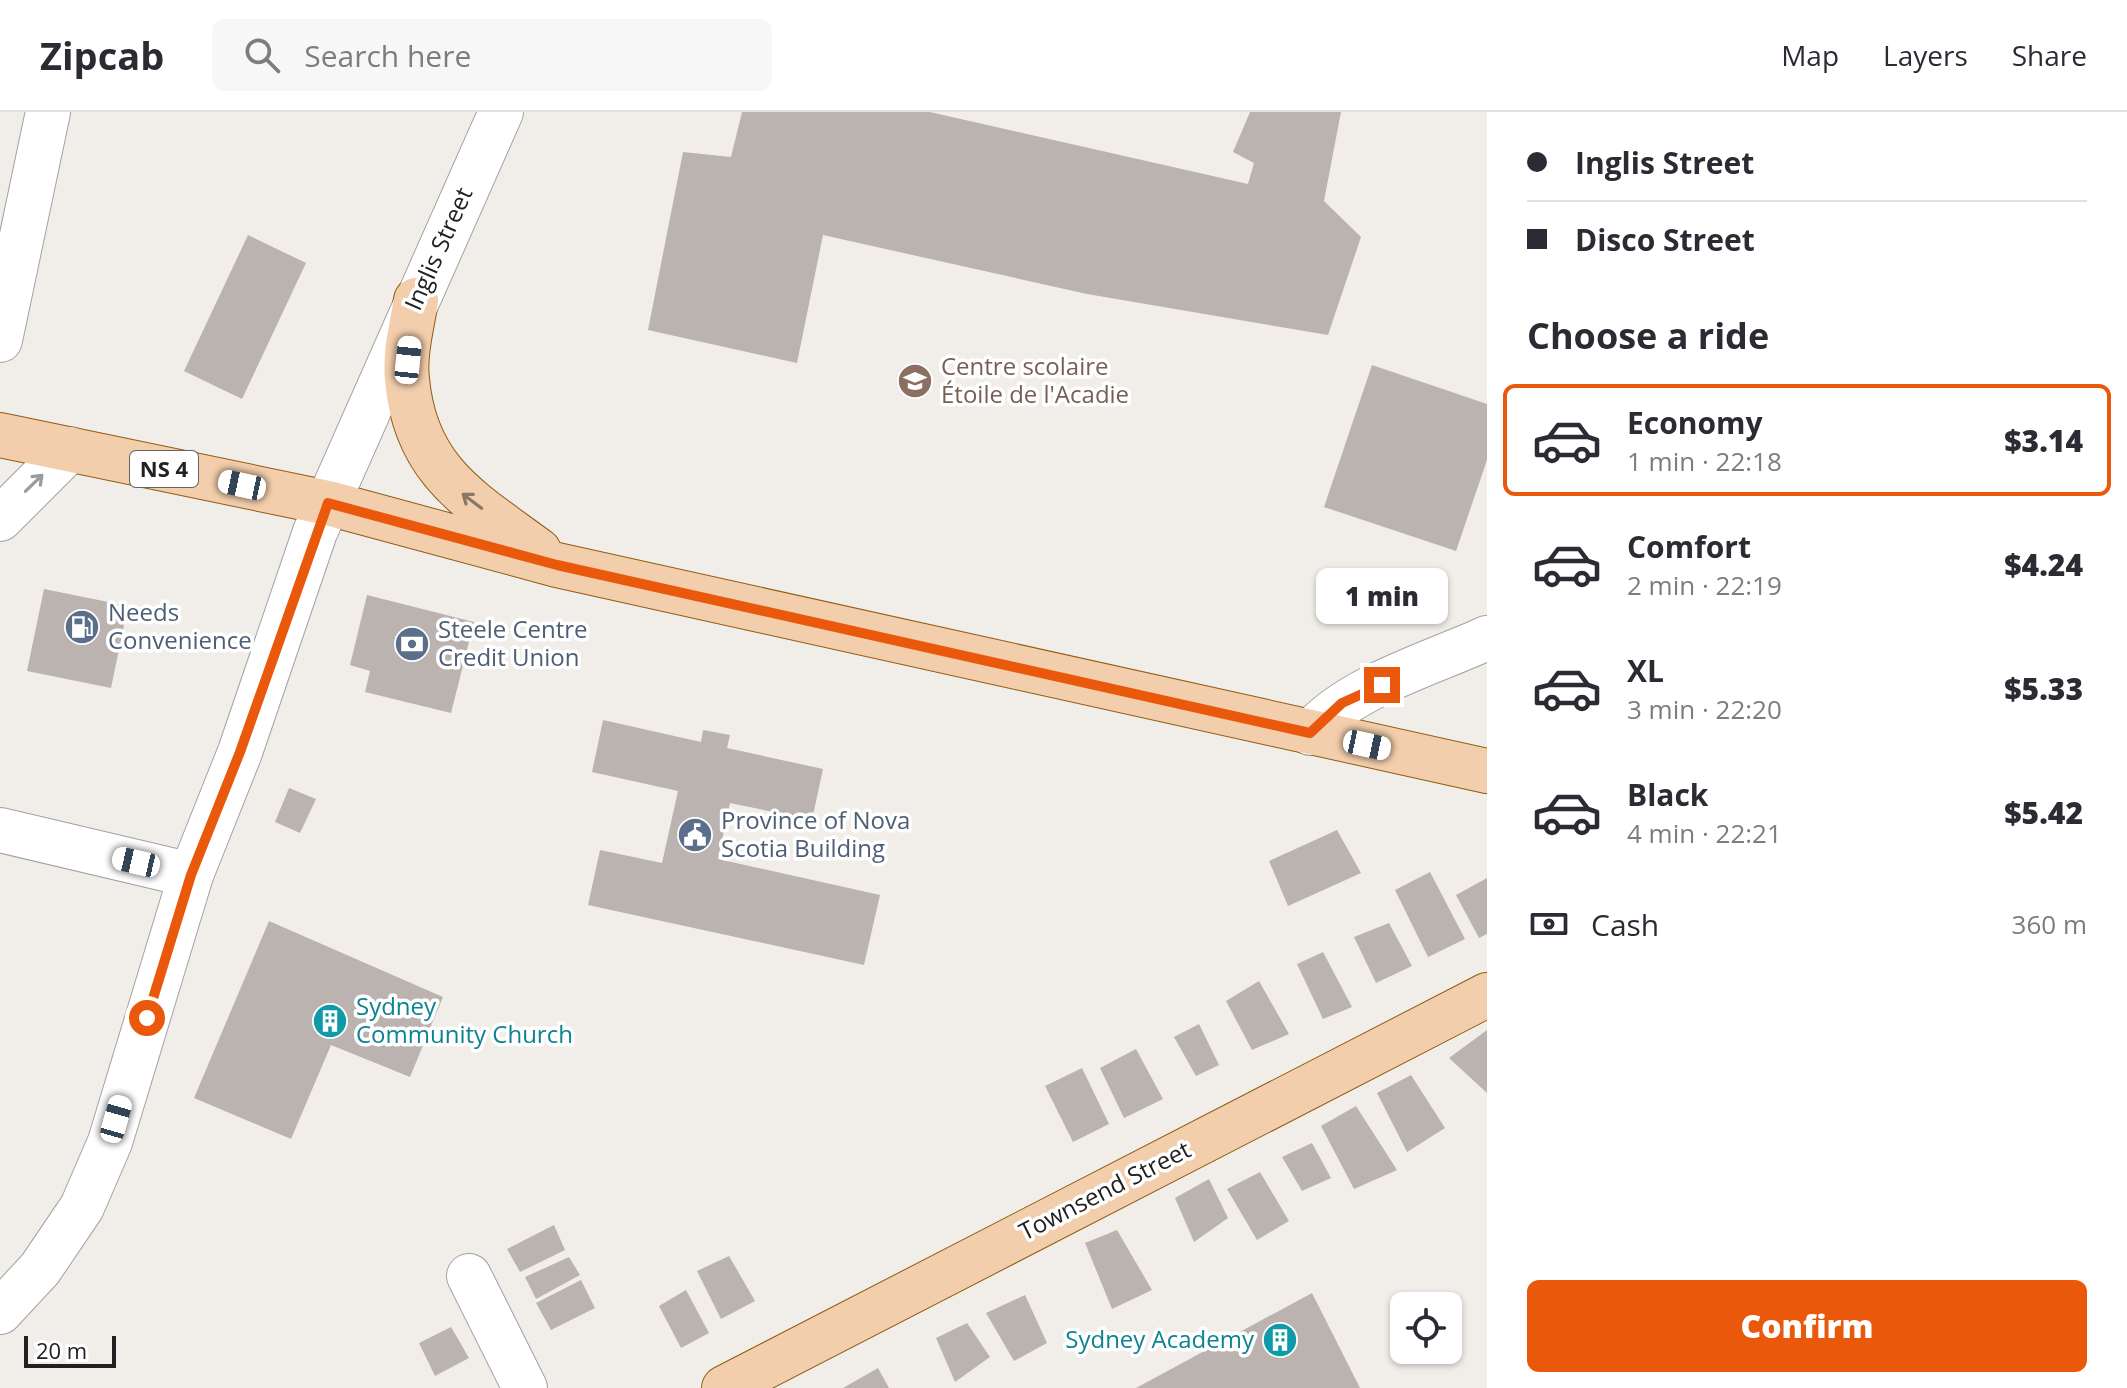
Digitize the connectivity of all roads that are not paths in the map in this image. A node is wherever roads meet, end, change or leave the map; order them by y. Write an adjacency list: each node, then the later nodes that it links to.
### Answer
1 (48, 112): 4 (street)
2 (501, 112): 3 (street, Inglis Street)
3 (416, 300): 7 (street, Inglis Street); 9 (main road, one-way to 3)
4 (0, 340)
5 (0, 435): 6 (main road, NS 4)
6 (70, 449): 7 (main road, NS 4); 8 (street, one-way to 6)
7 (328, 503): 9 (main road, NS 4); 14 (street, Inglis Street)
8 (0, 519)
9 (557, 565): 11 (main road, NS 4)
10 (1487, 638): 11 (street)
11 (1310, 733): 12 (main road, NS 4)
12 (1487, 771)
13 (0, 830): 14 (street)
14 (191, 875): 17 (street, Inglis Street)
15 (1487, 995): 19 (main road, Townsend Street)
16 (469, 1276): 18 (street)
17 (0, 1312)
18 (525, 1388)
19 (724, 1388)

